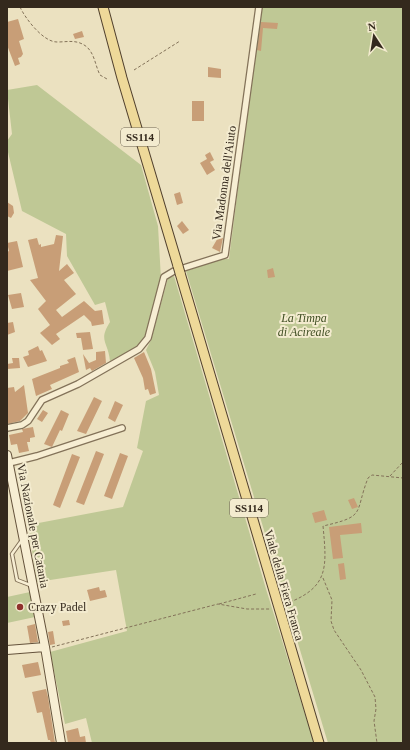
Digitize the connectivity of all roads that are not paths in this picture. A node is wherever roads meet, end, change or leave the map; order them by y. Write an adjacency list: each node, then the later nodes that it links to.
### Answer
1 (103, 7): 11 (main road, Viale della Fiera Franca / SS114)
2 (259, 7): 3 (street, Via Madonna dell'Aiuto)
3 (7, 428)
4 (122, 428): 5 (street)
5 (8, 459): 6 (main road, Via Nazionale per Catania)
6 (23, 538): 7 (main road, Via Nazionale per Catania); 7 (lane)
7 (33, 587): 8 (main road, Via Nazionale per Catania)
8 (45, 648): 9 (main road); 10 (main road, Via Nazionale per Catania)
9 (7, 650)
10 (61, 743)
11 (319, 743)

